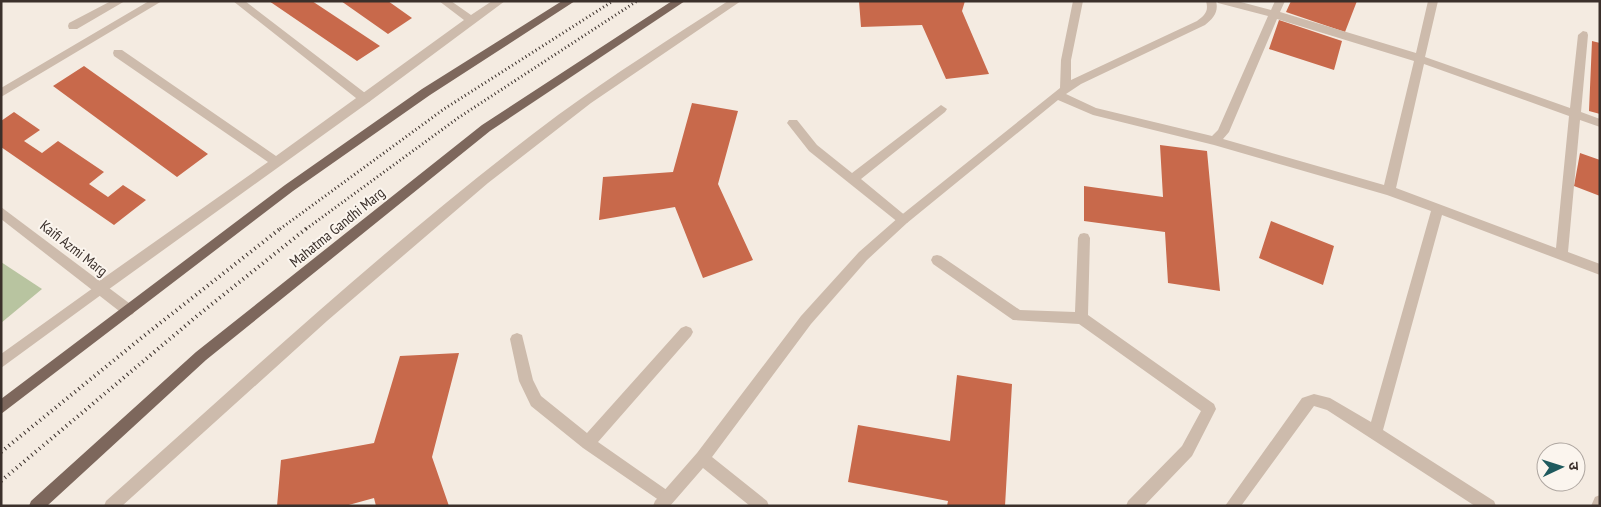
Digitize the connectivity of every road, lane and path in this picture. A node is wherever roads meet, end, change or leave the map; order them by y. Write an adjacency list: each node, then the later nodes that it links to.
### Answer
1 (120, 1): 16 (street)
2 (158, 1): 21 (street)
3 (238, 1): 22 (street)
4 (444, 1): 15 (street)
5 (500, 1): 15 (street)
6 (570, 1): 39 (main road)
7 (680, 1): 50 (main road, Mahatma Gandhi Marg)
8 (736, 1): 51 (street)
9 (1078, 1): 20 (street)
10 (1210, 1): 20 (street)
11 (1222, 1): 14 (street)
12 (1280, 1): 14 (street)
13 (1433, 1): 19 (street)
14 (1276, 14): 19 (street); 27 (street)
15 (471, 20): 22 (street)
16 (73, 26)
17 (1583, 35): 24 (street)
18 (118, 53): 28 (street)
19 (1419, 58): 24 (street); 30 (street)
20 (1061, 92): 27 (street); 33 (street)
21 (1, 93)
22 (365, 99): 28 (street)
23 (941, 109): 29 (street)
24 (1575, 114): 26 (street); 35 (street)
25 (793, 123): 29 (street)
26 (1600, 123)
27 (1214, 141): 30 (street)
28 (276, 162): 38 (street)
29 (853, 179): 33 (street)
30 (1389, 191): 31 (street)
31 (1438, 208): 35 (street); 45 (street)
32 (1, 212): 38 (street, Kaifi Azmi Marg)
33 (903, 220): 47 (street)
34 (1084, 238): 40 (street)
35 (1561, 255): 37 (street)
36 (937, 260): 40 (street)
37 (1600, 270)
38 (100, 288): 39 (street, Kaifi Azmi Marg); 43 (street)
39 (128, 310): 44 (main road)
40 (1081, 318): 53 (street)
41 (686, 332): 46 (street)
42 (517, 339): 46 (street)
43 (1, 362)
44 (1, 408)
45 (1375, 432): 54 (street); 55 (street)
46 (588, 443): 48 (street)
47 (702, 458): 48 (street); 52 (street)
48 (663, 502)
49 (1600, 502): 56 (street)
50 (36, 506)
51 (111, 506)
52 (762, 506)
53 (1133, 506)
54 (1232, 506)
55 (1489, 506)
56 (1598, 506)

